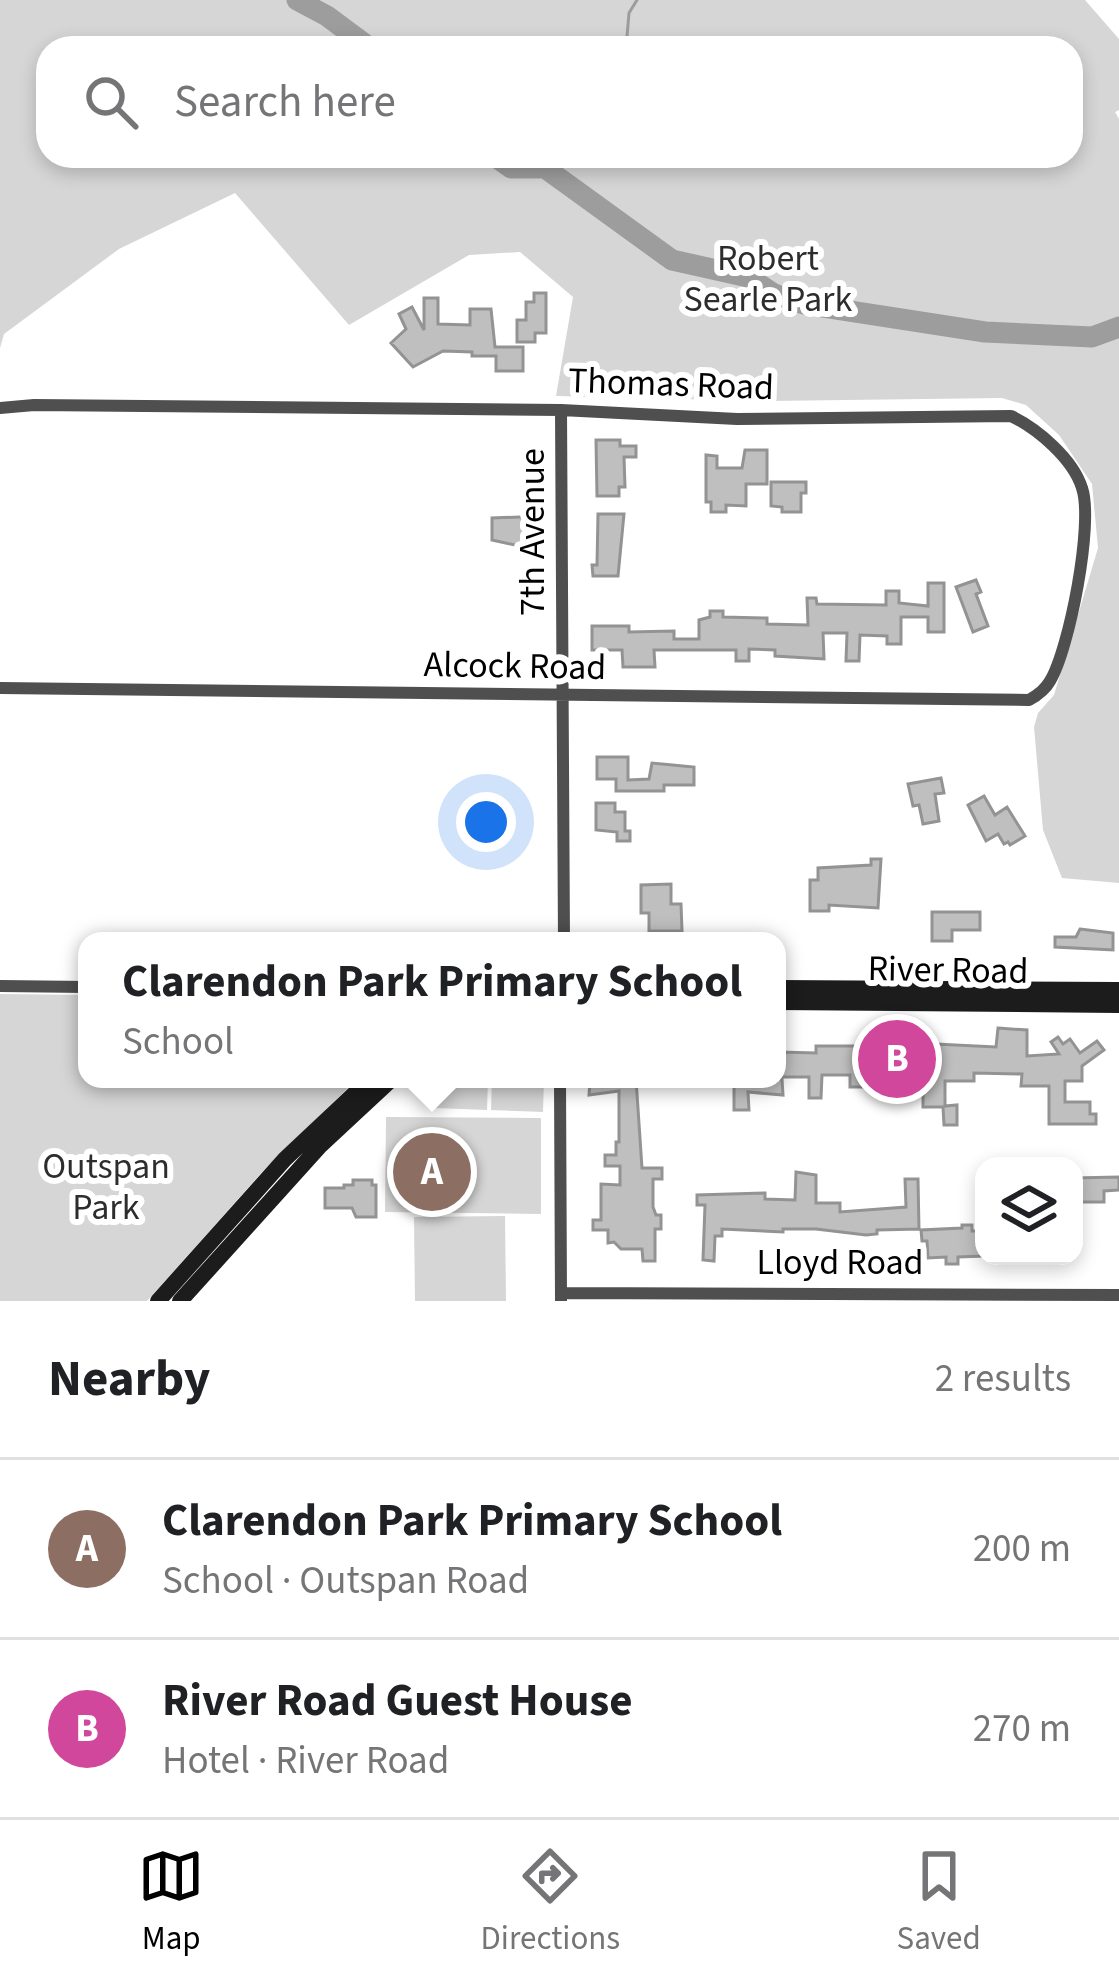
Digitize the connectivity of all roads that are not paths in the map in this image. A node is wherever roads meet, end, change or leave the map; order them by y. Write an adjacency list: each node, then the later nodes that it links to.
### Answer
1 (0, 408): 2 (street, Thomas Road)
2 (561, 410): 4 (street, 7th Avenue); 5 (street, Thomas Road)
3 (0, 688): 4 (street, Alcock Road)
4 (564, 697): 5 (street, Alcock Road); 6 (street, 7th Avenue)
5 (1029, 700)
6 (564, 932)
7 (0, 986): 8 (street)
8 (78, 987)
9 (786, 988): 11 (main road, River Road)
10 (1119, 990): 11 (main road, River Road)
11 (922, 996): 12 (main road, River Road); 13 (main road, River Road)
12 (786, 1002)
13 (1119, 1005)
14 (361, 1088): 19 (main road)
15 (382, 1088): 20 (main road)
16 (560, 1088): 18 (street)
17 (1119, 1295): 18 (street, Lloyd Road)
18 (561, 1297)
19 (158, 1301)
20 (180, 1301)

